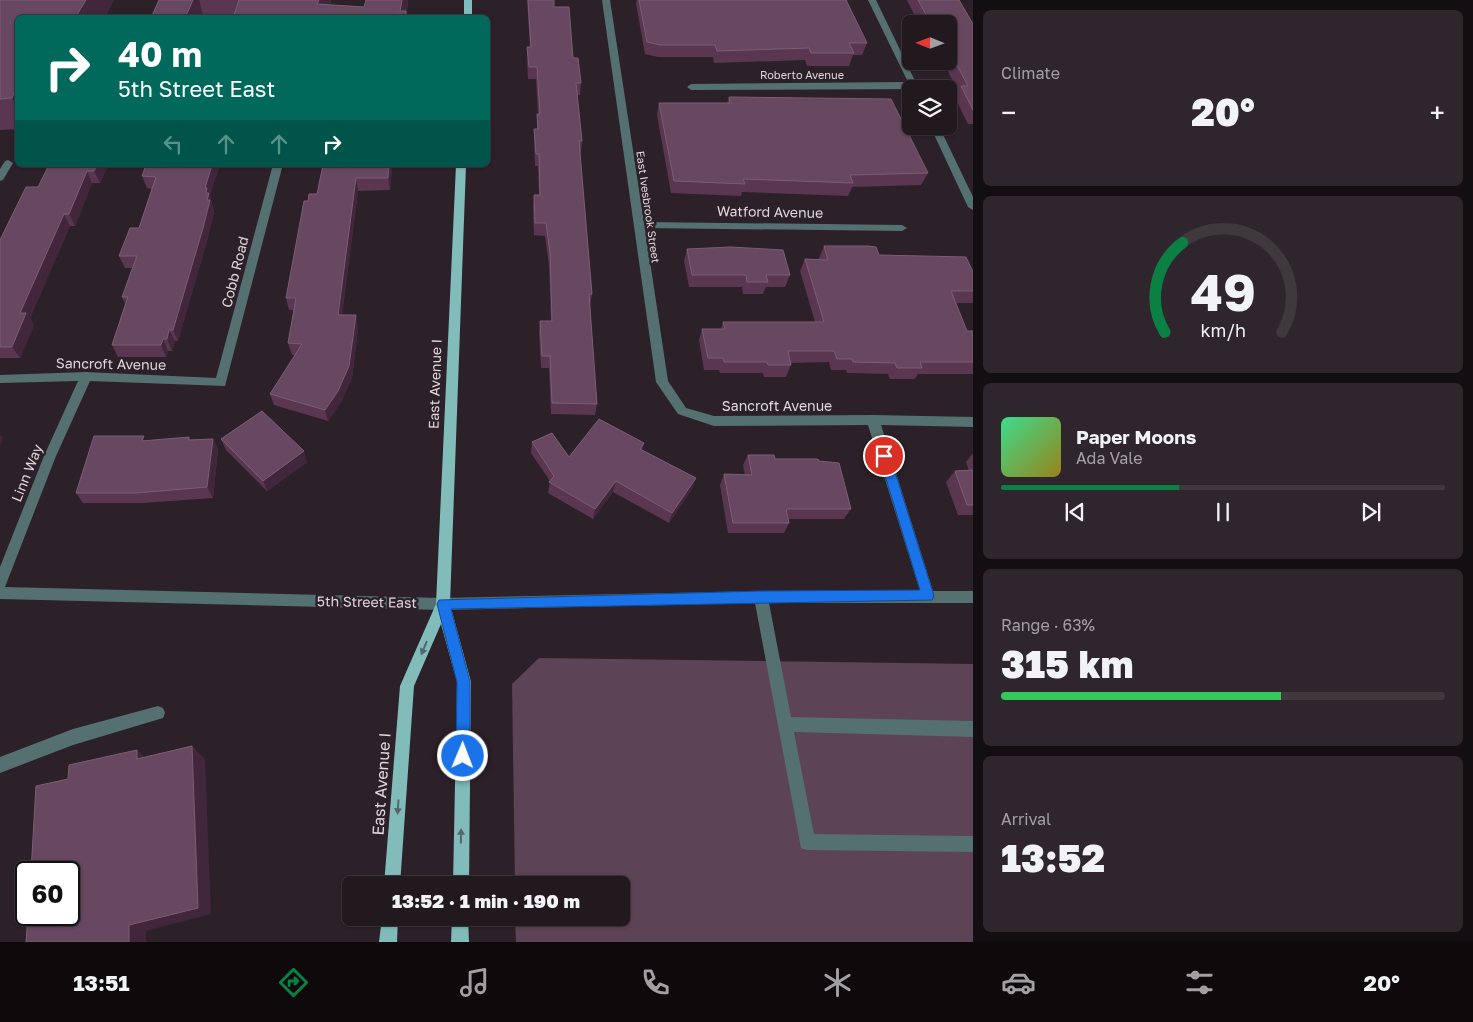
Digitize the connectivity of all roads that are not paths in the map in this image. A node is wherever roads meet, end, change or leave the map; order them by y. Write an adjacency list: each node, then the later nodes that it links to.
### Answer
1 (468, 0): 4 (main road)
2 (606, 0): 14 (street, East Ivesbrook Street)
3 (872, 0): 5 (street)
4 (468, 15)
5 (911, 80)
6 (691, 87): 7 (street, Roberto Avenue)
7 (902, 87)
8 (938, 135): 13 (street)
9 (8, 163): 12 (street)
10 (461, 167): 27 (main road, East Avenue I)
11 (277, 168): 18 (street, Cobb Road)
12 (0, 178)
13 (973, 207)
14 (638, 225): 15 (street, Watford Avenue); 19 (street, East Ivesbrook Street)
15 (902, 228)
16 (86, 376): 17 (street, Sancroft Avenue); 18 (street, Sancroft Avenue); 22 (street, Linn Way)
17 (0, 379)
18 (222, 383)
19 (682, 411): 20 (street, Sancroft Avenue)
20 (873, 420): 21 (street, Sancroft Avenue); 24 (street)
21 (973, 422)
22 (0, 584)
23 (0, 594): 27 (street, 5th Street East)
24 (928, 596): 25 (street, 5th Street East); 26 (street, 5th Street East)
25 (761, 597): 27 (street, 5th Street East); 29 (street)
26 (973, 597)
27 (443, 604): 33 (main road, East Avenue I, one-way to 33); 34 (main road, East Avenue I, one-way to 27)
28 (158, 713): 31 (street)
29 (784, 724): 30 (street); 32 (street)
30 (973, 729)
31 (0, 765)
32 (973, 844)
33 (393, 876)
34 (461, 876)
35 (389, 926): 37 (main road)
36 (460, 926): 38 (main road)
37 (388, 942)
38 (460, 942)

